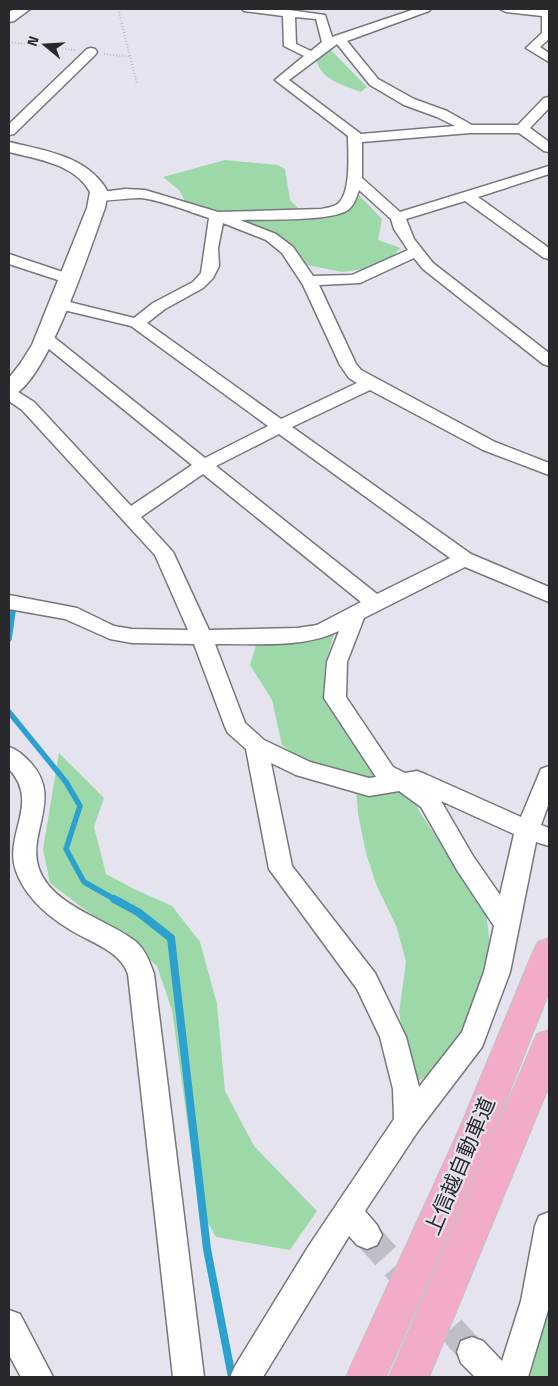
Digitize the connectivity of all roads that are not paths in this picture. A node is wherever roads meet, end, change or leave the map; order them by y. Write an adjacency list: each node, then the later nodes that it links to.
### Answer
1 (23, 9): 9 (street)
2 (248, 9): 7 (street)
3 (332, 9): 8 (street)
4 (425, 9): 10 (street)
5 (506, 9): 6 (street)
6 (548, 12): 13 (street)
7 (289, 13): 8 (street); 12 (street)
8 (321, 17): 10 (street)
9 (9, 18)
10 (334, 41): 12 (street); 15 (street)
11 (91, 52): 17 (street)
12 (311, 55): 18 (street)
13 (549, 58)
14 (549, 101): 16 (street)
15 (470, 129): 16 (street); 18 (street)
16 (522, 129): 20 (street)
17 (9, 130)
18 (356, 138): 22 (street)
19 (9, 147): 24 (street)
20 (549, 148)
21 (549, 170): 23 (street)
22 (355, 179): 25 (street); 26 (street)
23 (466, 195): 26 (street); 28 (street)
24 (99, 196): 25 (street); 30 (street)
25 (217, 216): 31 (street); 33 (street)
26 (398, 216): 27 (street)
27 (416, 252): 31 (street); 35 (street)
28 (549, 254)
29 (9, 259): 30 (street)
30 (68, 278): 32 (street)
31 (309, 281): 36 (street)
32 (57, 304): 33 (street); 34 (street)
33 (137, 323): 38 (street)
34 (44, 337): 37 (street); 39 (street)
35 (549, 361)
36 (370, 383): 38 (street); 40 (street)
37 (9, 392): 41 (street)
38 (280, 426): 39 (street); 42 (street)
39 (205, 465): 41 (street); 45 (street)
40 (549, 469)
41 (129, 516): 46 (street)
42 (464, 559): 43 (street); 45 (street)
43 (549, 595)
44 (18, 604): 46 (street)
45 (366, 608): 46 (street); 50 (street)
46 (202, 637): 47 (street)
47 (256, 746): 50 (street); 55 (street)
48 (9, 755): 62 (street)
49 (549, 775): 51 (street)
50 (403, 782): 51 (street); 52 (street)
51 (537, 833): 52 (street)
52 (507, 925): 55 (street)
53 (549, 952): 64 (highway, 上信越自動車道)
54 (549, 1045): 65 (highway, 上信越自動車道)
55 (408, 1122): 56 (street)
56 (348, 1212): 58 (street); 63 (street)
57 (549, 1233): 67 (street)
58 (368, 1235)
59 (9, 1324): 61 (street)
60 (472, 1352): 66 (street)
61 (38, 1377)
62 (190, 1377)
63 (246, 1377)
64 (366, 1377)
65 (409, 1377)
66 (496, 1377)
67 (513, 1377)

